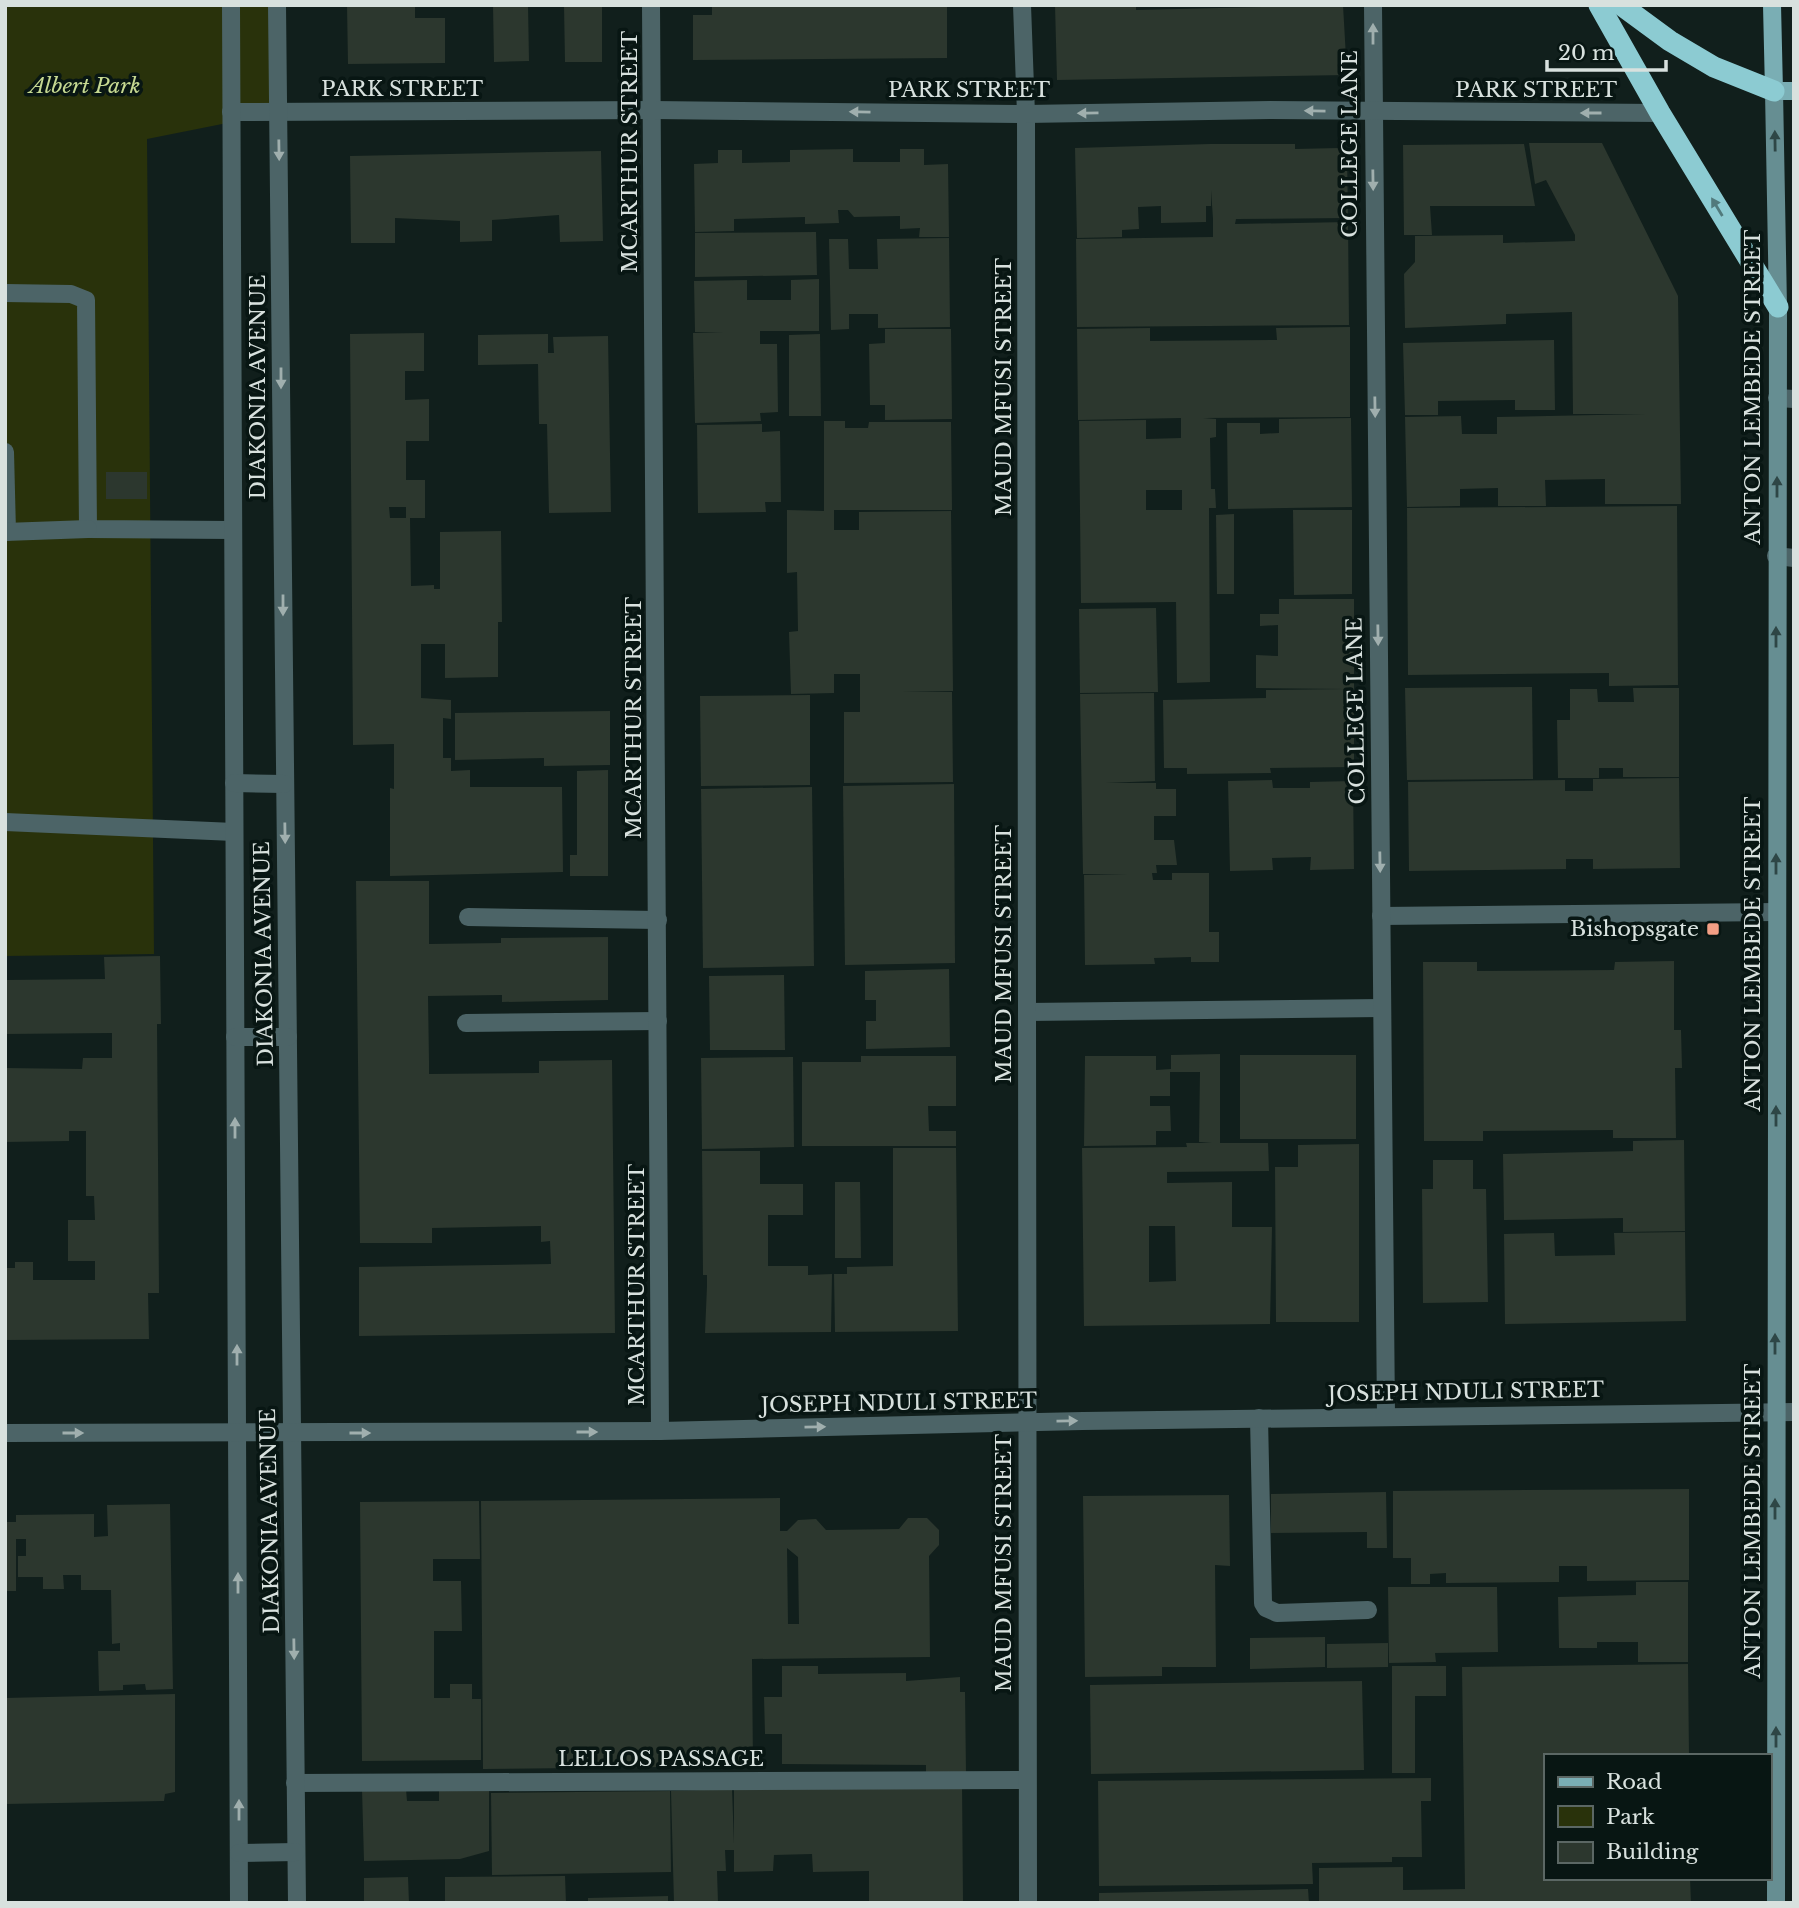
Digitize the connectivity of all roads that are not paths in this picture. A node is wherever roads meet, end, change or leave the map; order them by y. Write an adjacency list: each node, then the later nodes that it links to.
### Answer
1 (230, 5): 11 (street, DIAKONIA AVENUE)
2 (277, 5): 13 (street, DIAKONIA AVENUE)
3 (651, 5): 10 (street, MCARTHUR STREET)
4 (1022, 5): 15 (street, MAUD MFUSI STREET)
5 (1373, 5): 12 (street, COLLEGE LANE, one-way to 5)
6 (1600, 5): 14 (highway)
7 (1621, 5): 9 (highway)
8 (1772, 5): 9 (main road, ANTON LEMBEDE STREET)
9 (1784, 91): 17 (main road, ANTON LEMBEDE STREET, one-way to 9)
10 (653, 110): 13 (street, PARK STREET); 15 (street, PARK STREET, one-way to 10); 31 (street, MCARTHUR STREET)
11 (231, 112): 13 (street, PARK STREET); 21 (street, DIAKONIA AVENUE)
12 (1373, 112): 14 (street, PARK STREET, one-way to 12); 15 (street, PARK STREET, one-way to 15); 29 (street, COLLEGE LANE, one-way to 29)
13 (278, 113): 25 (street, DIAKONIA AVENUE, one-way to 25)
14 (1660, 113): 17 (highway, one-way to 14)
15 (1026, 114): 33 (street, MAUD MFUSI STREET)
16 (5, 293): 20 (street)
17 (1778, 307): 18 (main road, ANTON LEMBEDE STREET)
18 (1785, 398): 23 (main road, ANTON LEMBEDE STREET, one-way to 18)
19 (5, 452): 22 (street)
20 (88, 529): 21 (street); 22 (street)
21 (233, 530): 24 (street, DIAKONIA AVENUE)
22 (6, 532)
23 (1785, 557): 28 (main road, ANTON LEMBEDE STREET, one-way to 23)
24 (234, 783): 25 (street); 27 (street, DIAKONIA AVENUE)
25 (284, 784): 37 (street, DIAKONIA AVENUE, one-way to 37)
26 (5, 822): 27 (street)
27 (234, 832): 36 (street, DIAKONIA AVENUE)
28 (1776, 912): 29 (street); 38 (main road, ANTON LEMBEDE STREET, one-way to 28)
29 (1381, 916): 32 (street, COLLEGE LANE)
30 (468, 917): 31 (street)
31 (657, 920): 34 (street, MCARTHUR STREET)
32 (1382, 1008): 33 (street); 40 (street, COLLEGE LANE)
33 (1027, 1012): 42 (street, MAUD MFUSI STREET)
34 (658, 1021): 35 (street); 45 (street, MCARTHUR STREET)
35 (466, 1023)
36 (235, 1037): 37 (street); 43 (street, DIAKONIA AVENUE, one-way to 36)
37 (288, 1037): 44 (street, DIAKONIA AVENUE)
38 (1775, 1412): 39 (street, JOSEPH NDULI STREET); 40 (street, JOSEPH NDULI STREET); 55 (main road, ANTON LEMBEDE STREET, one-way to 38)
39 (1794, 1412)
40 (1386, 1416): 41 (street, JOSEPH NDULI STREET)
41 (1259, 1418): 42 (street, JOSEPH NDULI STREET, one-way to 41); 47 (street)
42 (1027, 1422): 45 (street, JOSEPH NDULI STREET, one-way to 42); 48 (street, MAUD MFUSI STREET)
43 (237, 1432): 44 (street, JOSEPH NDULI STREET); 46 (street, JOSEPH NDULI STREET, one-way to 43); 51 (street, DIAKONIA AVENUE, one-way to 43)
44 (292, 1432): 45 (street, JOSEPH NDULI STREET, one-way to 45); 49 (street, DIAKONIA AVENUE, one-way to 49)
45 (660, 1432)
46 (5, 1433)
47 (1368, 1610)
48 (1027, 1780): 49 (street, LELLOS PASSAGE); 54 (street, MAUD MFUSI STREET)
49 (295, 1783): 50 (street, DIAKONIA AVENUE)
50 (296, 1852): 51 (street); 53 (street, DIAKONIA AVENUE)
51 (239, 1853): 52 (street, DIAKONIA AVENUE)
52 (239, 1903)
53 (297, 1903)
54 (1028, 1903)
55 (1776, 1903)

